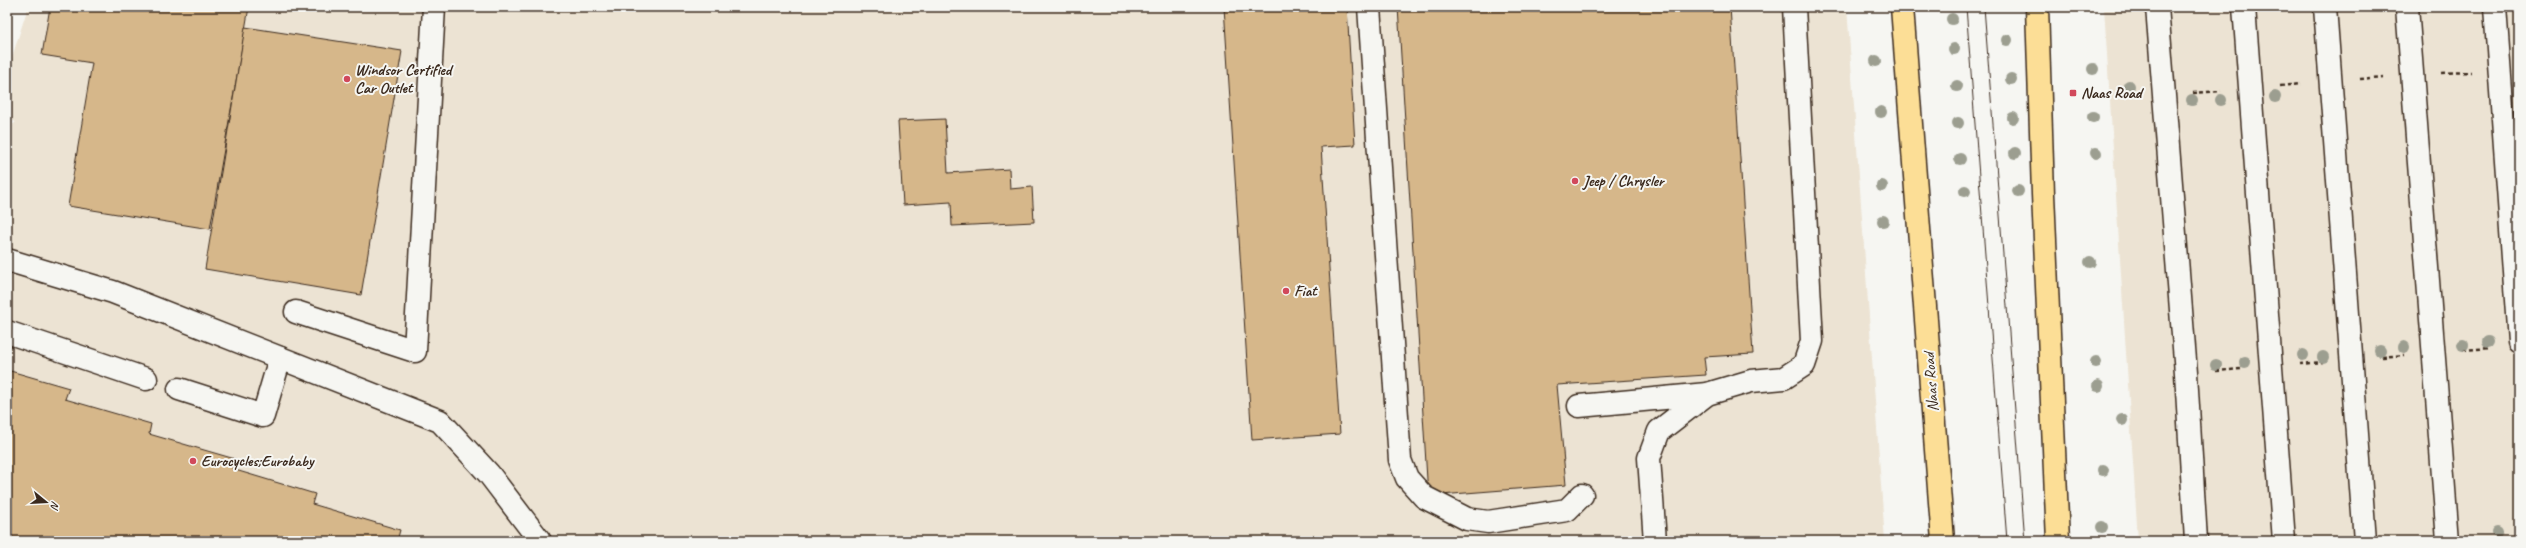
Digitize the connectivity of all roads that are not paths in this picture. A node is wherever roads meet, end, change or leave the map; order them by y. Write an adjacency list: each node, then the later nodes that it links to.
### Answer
1 (434, 7): 12 (lane)
2 (1369, 7): 20 (lane)
3 (1794, 7): 18 (lane)
4 (1902, 7): 23 (main road, Naas Road)
5 (2037, 7): 24 (main road)
6 (2156, 7): 25 (lane)
7 (2244, 7): 26 (lane)
8 (2325, 7): 27 (lane)
9 (2407, 7): 28 (lane)
10 (2495, 7): 14 (lane)
11 (7, 260): 15 (lane)
12 (296, 312)
13 (7, 332): 16 (lane)
14 (2519, 342)
15 (280, 358): 17 (lane); 21 (lane)
16 (146, 379)
17 (179, 389)
18 (1707, 394): 19 (lane); 22 (lane)
19 (1579, 406)
20 (1582, 495)
21 (540, 541)
22 (1655, 541)
23 (1943, 541)
24 (2058, 541)
25 (2196, 541)
26 (2284, 541)
27 (2365, 541)
28 (2448, 541)

